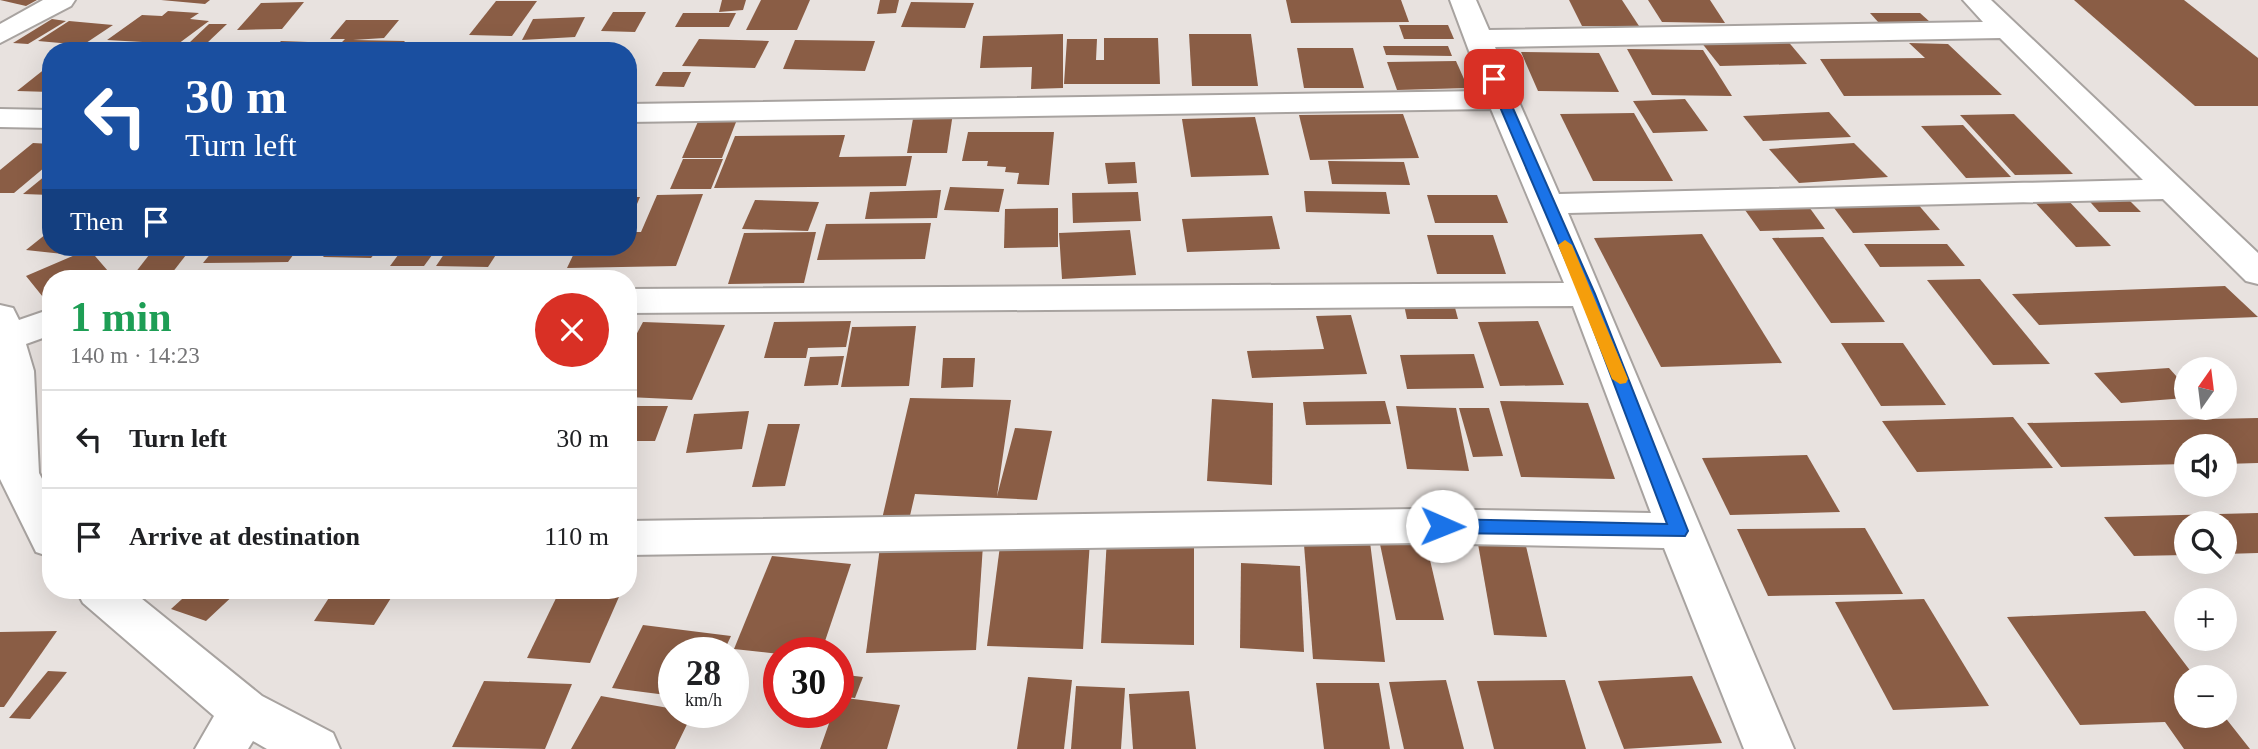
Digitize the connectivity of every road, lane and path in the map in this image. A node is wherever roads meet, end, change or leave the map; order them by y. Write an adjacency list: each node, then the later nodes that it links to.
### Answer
1 (62, 0): 5 (street)
2 (1463, 0): 8 (street)
3 (1976, 0): 6 (street)
4 (0, 17): 5 (street)
5 (29, 19): 7 (street)
6 (2006, 30): 8 (street); 13 (street)
7 (0, 35)
8 (1478, 39): 9 (street)
9 (1502, 100): 10 (street); 14 (street)
10 (637, 113)
11 (0, 118): 12 (street)
12 (42, 120)
13 (2171, 189): 14 (street); 15 (street)
14 (1546, 204): 16 (street)
15 (2258, 273)
16 (1587, 294): 17 (street); 22 (street)
17 (637, 301)
18 (42, 322): 19 (street)
19 (3, 328): 20 (street)
20 (9, 483): 21 (street)
21 (42, 528)
22 (1679, 531): 23 (street); 27 (street)
23 (637, 538)
24 (108, 599): 25 (street)
25 (233, 731): 26 (street)
26 (315, 749)
27 (1769, 749)

